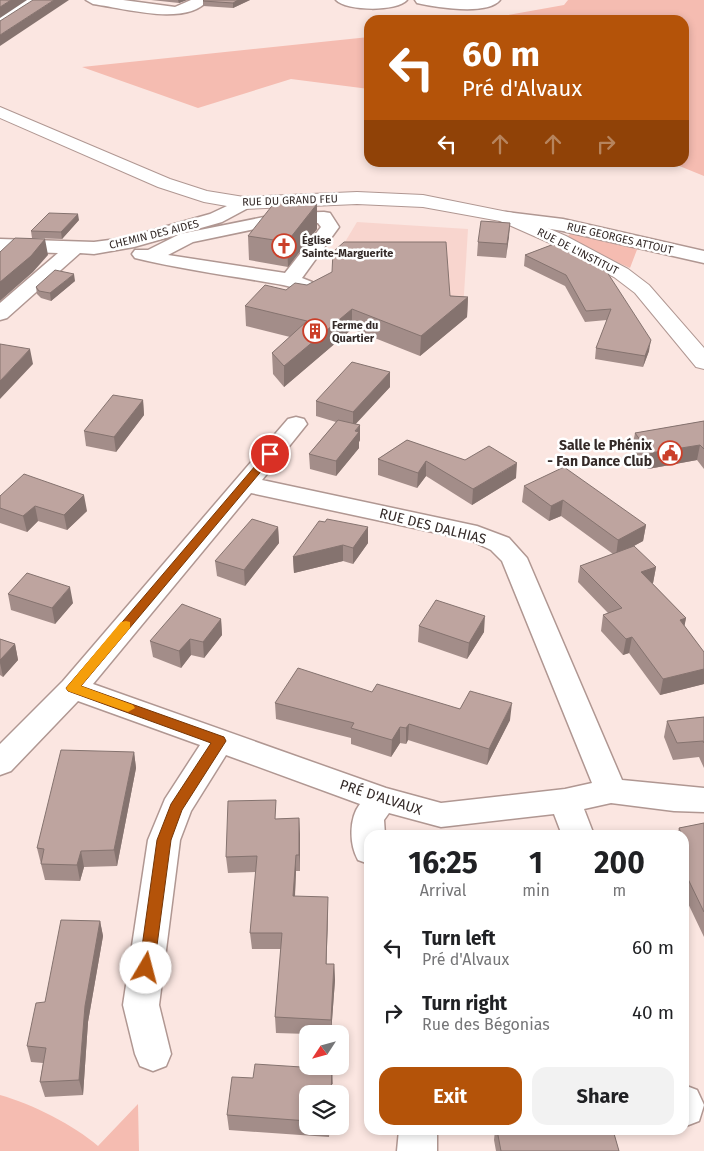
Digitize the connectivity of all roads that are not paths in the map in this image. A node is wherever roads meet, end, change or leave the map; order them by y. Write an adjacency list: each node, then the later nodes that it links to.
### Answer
1 (39, 0): 8 (street); 9 (street)
2 (93, 0): 3 (street)
3 (200, 0)
4 (343, 0): 5 (street)
5 (400, 0)
6 (422, 0): 7 (street)
7 (493, 0)
8 (0, 20)
9 (0, 26)
10 (0, 112): 11 (street, RUE DU GRAND FEU)
11 (244, 203): 12 (street, RUE DU GRAND FEU); 14 (street, CHEMIN DES AIDES)
12 (506, 217): 16 (street, RUE GEORGES ATTOUT); 20 (street, RUE DE L'INSTITUT)
13 (0, 245): 14 (street, CHEMIN DES AIDES)
14 (85, 248): 15 (street); 19 (street)
15 (152, 255): 17 (street); 17 (street)
16 (704, 256)
17 (290, 280): 18 (street)
18 (313, 290)
19 (0, 314)
20 (704, 362)
21 (296, 424): 22 (street)
22 (245, 484): 23 (street); 26 (street, RUE DES DALHIAS)
23 (73, 688): 24 (street, PRÉ D'ALVAUX); 25 (street)
24 (219, 741): 27 (street, PRÉ D'ALVAUX); 32 (street)
25 (0, 763)
26 (611, 792): 28 (street, PRÉ D'ALVAUX); 29 (street, PRÉ D'ALVAUX)
27 (382, 799): 29 (street, PRÉ D'ALVAUX); 30 (street)
28 (704, 800)
29 (565, 802): 31 (street)
30 (368, 830)
31 (576, 830)
32 (152, 1054)
33 (418, 1135): 34 (street)
34 (417, 1151)

